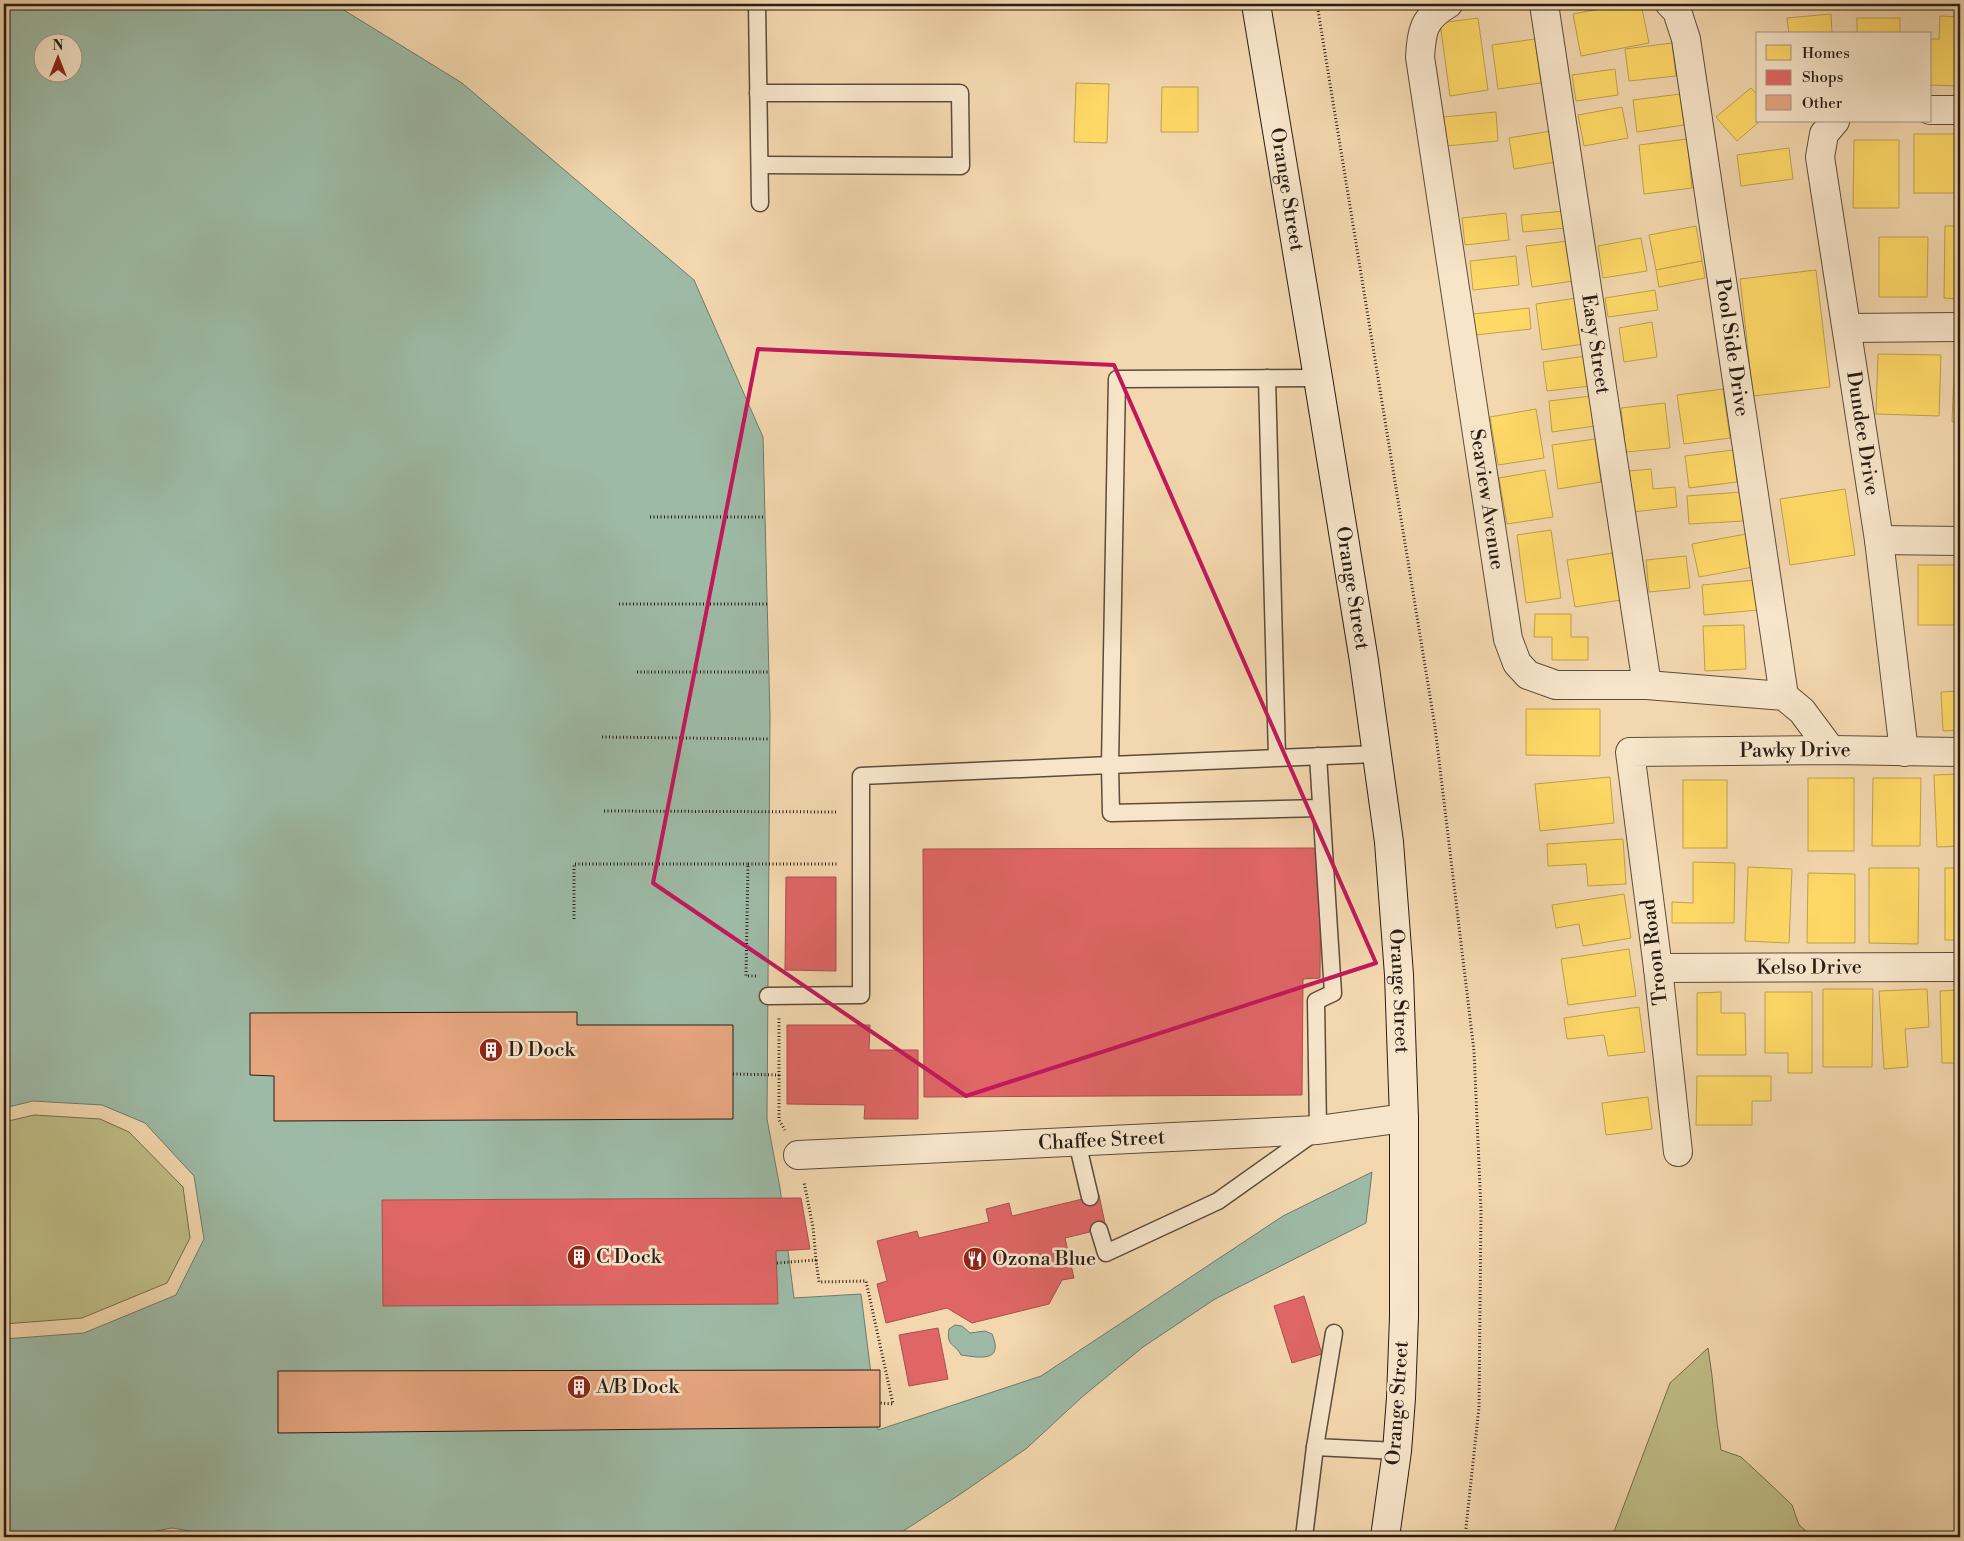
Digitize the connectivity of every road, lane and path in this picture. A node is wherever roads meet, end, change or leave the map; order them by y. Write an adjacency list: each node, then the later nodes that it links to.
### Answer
1 (757, 4): 7 (lane)
2 (1256, 4): 16 (street, Orange Street)
3 (1317, 4): 63 (path)
4 (1448, 4): 25 (street, Seaview Avenue)
5 (1544, 4): 25 (street, Easy Street)
6 (1670, 4): 26 (street, Pool Side Drive)
7 (758, 93): 11 (lane); 11 (lane)
8 (1932, 110): 9 (street)
9 (1960, 110)
10 (1834, 122): 14 (street, Dundee Drive)
11 (760, 165): 12 (lane)
12 (760, 203)
13 (1960, 327): 14 (street)
14 (1847, 328): 19 (street, Dundee Drive)
15 (1267, 378): 16 (lane); 35 (lane); 36 (lane)
16 (1318, 378): 33 (street, Orange Street)
17 (650, 517): 18 (path)
18 (765, 517)
19 (1879, 540): 20 (street); 31 (street, Dundee Drive)
20 (1960, 541)
21 (619, 604): 22 (path)
22 (768, 604)
23 (637, 672): 24 (path)
24 (769, 672)
25 (1647, 685): 26 (street, Seaview Avenue)
26 (1784, 696): 29 (street)
27 (602, 737): 28 (path)
28 (770, 739)
29 (1831, 750): 30 (street, Pawky Drive); 31 (street, Pawky Drive)
30 (1630, 752): 44 (street, Troon Road)
31 (1904, 752): 32 (street, Pawky Drive)
32 (1960, 752)
33 (1375, 754): 34 (lane); 49 (street, Orange Street)
34 (1318, 756): 35 (lane); 37 (lane)
35 (1277, 757): 36 (lane)
36 (1110, 765): 37 (lane); 39 (lane)
37 (1321, 808): 50 (lane)
38 (604, 811): 39 (path)
39 (861, 812): 41 (lane)
40 (748, 864): 41 (path); 42 (path); 45 (path)
41 (861, 864): 47 (lane)
42 (574, 919)
43 (1960, 967): 44 (street, Kelso Drive)
44 (1658, 968): 52 (street, Troon Road)
45 (746, 976)
46 (768, 996): 47 (lane)
47 (787, 996): 48 (path)
48 (732, 1074)
49 (1404, 1118): 50 (street, Chaffee Street); 60 (street, Orange Street)
50 (1318, 1130): 51 (street, Chaffee Street); 55 (lane)
51 (1077, 1142): 53 (street, Chaffee Street); 54 (lane)
52 (1678, 1152)
53 (798, 1155)
54 (1090, 1197)
55 (1098, 1230)
56 (816, 1260): 58 (path)
57 (1334, 1333): 59 (lane)
58 (880, 1403)
59 (1315, 1447): 60 (lane); 61 (lane)
60 (1396, 1451): 62 (street, Orange Street)
61 (1304, 1537)
62 (1385, 1537)
63 (1465, 1537)

